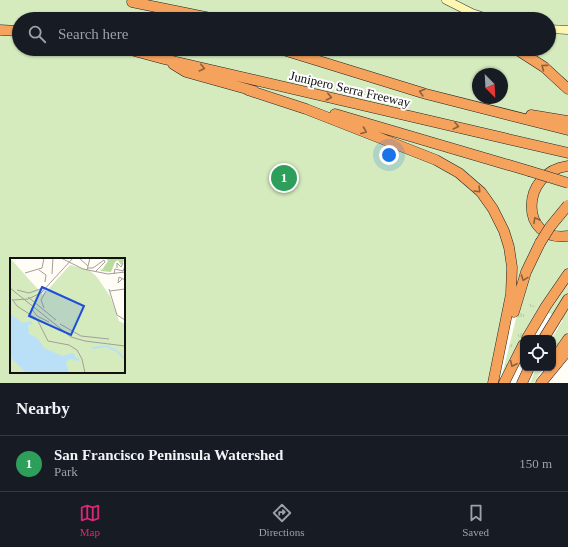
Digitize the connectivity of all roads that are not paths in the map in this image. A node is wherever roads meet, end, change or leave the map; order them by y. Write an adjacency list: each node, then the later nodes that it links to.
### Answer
1 (446, 0): 5 (main road)
2 (128, 1): 3 (highway); 4 (highway)
3 (162, 12)
4 (181, 12)
5 (470, 12)
6 (556, 29): 8 (main road)
7 (0, 30): 9 (highway)
8 (568, 30)
9 (12, 31)
10 (153, 56): 13 (highway, Junipero Serra Freeway)
11 (303, 56): 16 (highway, Junipero Serra Freeway, one-way to 11)
12 (527, 56): 14 (highway, one-way to 12)
13 (164, 59): 15 (highway); 19 (highway, Junipero Serra Freeway, one-way to 19)
14 (568, 89)
15 (248, 90): 21 (highway, bridge); 34 (highway, one-way to 34)
16 (485, 110): 17 (highway); 18 (highway, Junipero Serra Freeway)
17 (568, 121)
18 (568, 130)
19 (568, 153)
20 (568, 166): 23 (highway, one-way to 20)
21 (568, 183)
22 (568, 205): 34 (highway, one-way to 34, bridge)
23 (568, 236)
24 (568, 274): 26 (highway)
25 (568, 300): 27 (highway)
26 (529, 335)
27 (546, 335)
28 (568, 339): 31 (highway)
29 (568, 350): 37 (highway)
30 (520, 351): 35 (highway, one-way to 35)
31 (556, 357)
32 (528, 371): 36 (highway)
33 (546, 371): 37 (highway)
34 (493, 383)
35 (504, 383)
36 (522, 383)
37 (540, 383)

